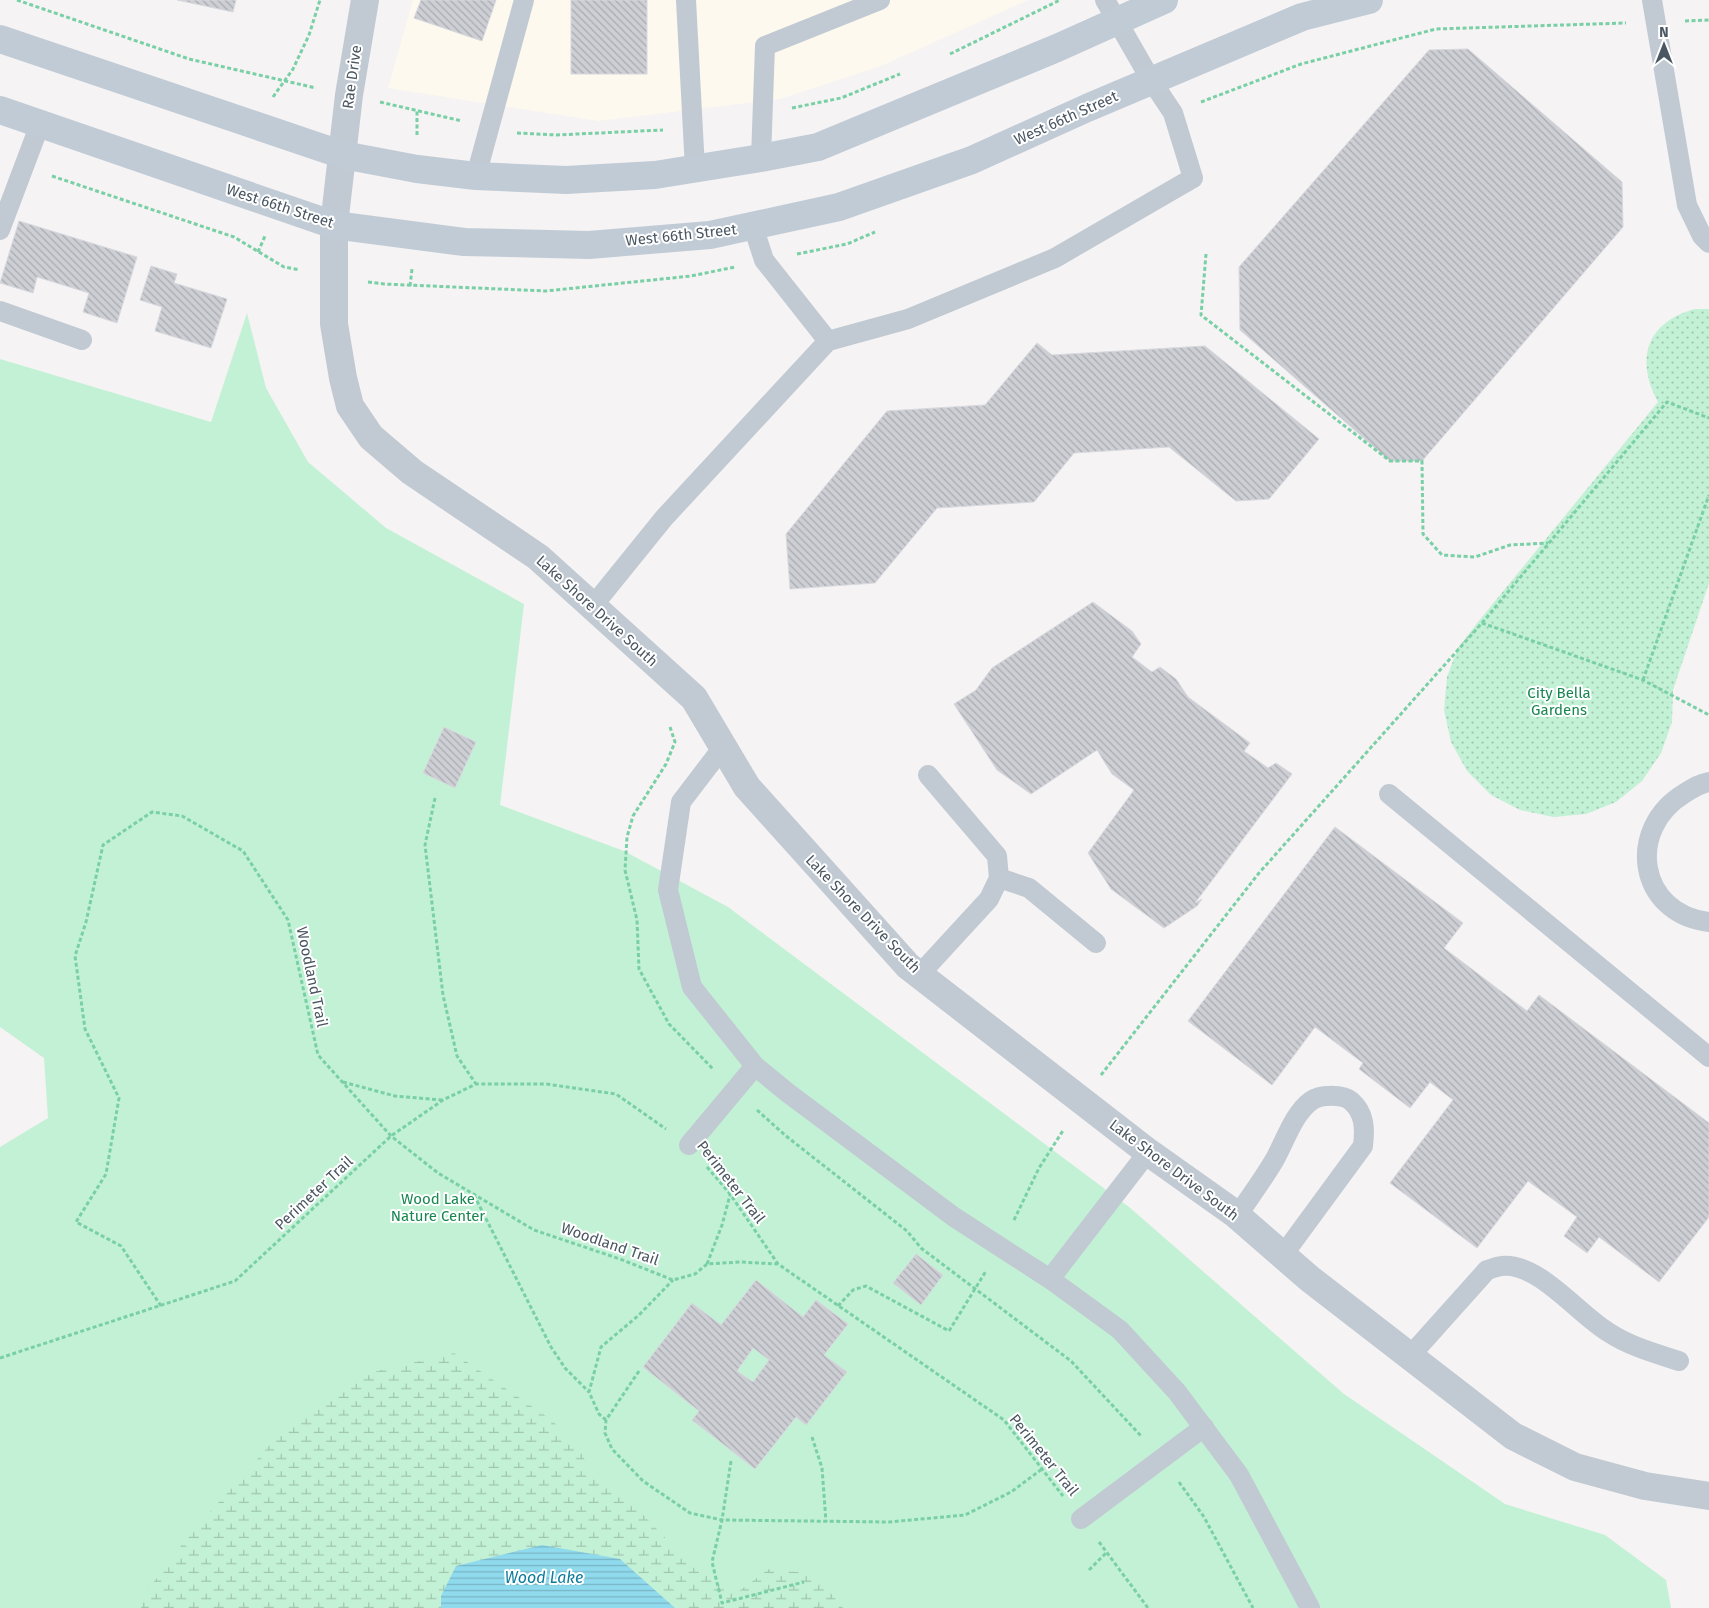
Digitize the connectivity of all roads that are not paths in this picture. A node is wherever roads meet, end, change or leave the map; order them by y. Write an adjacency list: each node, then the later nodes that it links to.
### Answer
1 (365, 0): 13 (street, Rae Drive)
2 (524, 0): 16 (lane)
3 (686, 0): 15 (lane)
4 (880, 0): 14 (lane)
5 (1164, 0): 8 (main road)
6 (1369, 0): 10 (main road, West 66th Street)
7 (1652, 0): 20 (lane)
8 (1112, 10): 10 (lane); 14 (main road)
9 (0, 39): 13 (main road)
10 (1151, 80): 18 (main road, West 66th Street); 23 (lane)
11 (0, 110): 12 (main road, West 66th Street)
12 (40, 124): 17 (main road, West 66th Street); 19 (lane)
13 (343, 155): 16 (main road); 17 (street, Lake Shore Drive South)
14 (761, 158): 15 (main road)
15 (694, 169): 16 (main road)
16 (476, 176)
17 (334, 225): 18 (main road, West 66th Street); 24 (street, Lake Shore Drive South)
18 (754, 226): 23 (lane)
19 (0, 230)
20 (1709, 243)
21 (0, 311): 22 (lane)
22 (82, 340)
23 (828, 341): 24 (lane)
24 (592, 607): 25 (street, Lake Shore Drive South)
25 (723, 746): 32 (street, Lake Shore Drive South); 34 (lane)
26 (928, 775): 29 (lane)
27 (1709, 782): 30 (lane)
28 (1388, 794): 33 (lane)
29 (999, 878): 31 (lane); 32 (lane)
30 (1709, 922)
31 (1096, 943)
32 (920, 974): 36 (street, Lake Shore Drive South)
33 (1709, 1057)
34 (755, 1066): 35 (lane); 39 (lane)
35 (689, 1145)
36 (1148, 1152): 37 (street, Lake Shore Drive South); 39 (lane)
37 (1237, 1216): 38 (street, Lake Shore Drive South); 38 (lane)
38 (1283, 1255): 40 (street, Lake Shore Drive South)
39 (1050, 1279): 42 (lane)
40 (1410, 1356): 41 (lane); 43 (street, Lake Shore Drive South)
41 (1679, 1361)
42 (1204, 1427): 44 (lane); 45 (lane)
43 (1709, 1496)
44 (1081, 1518)
45 (1310, 1608)

